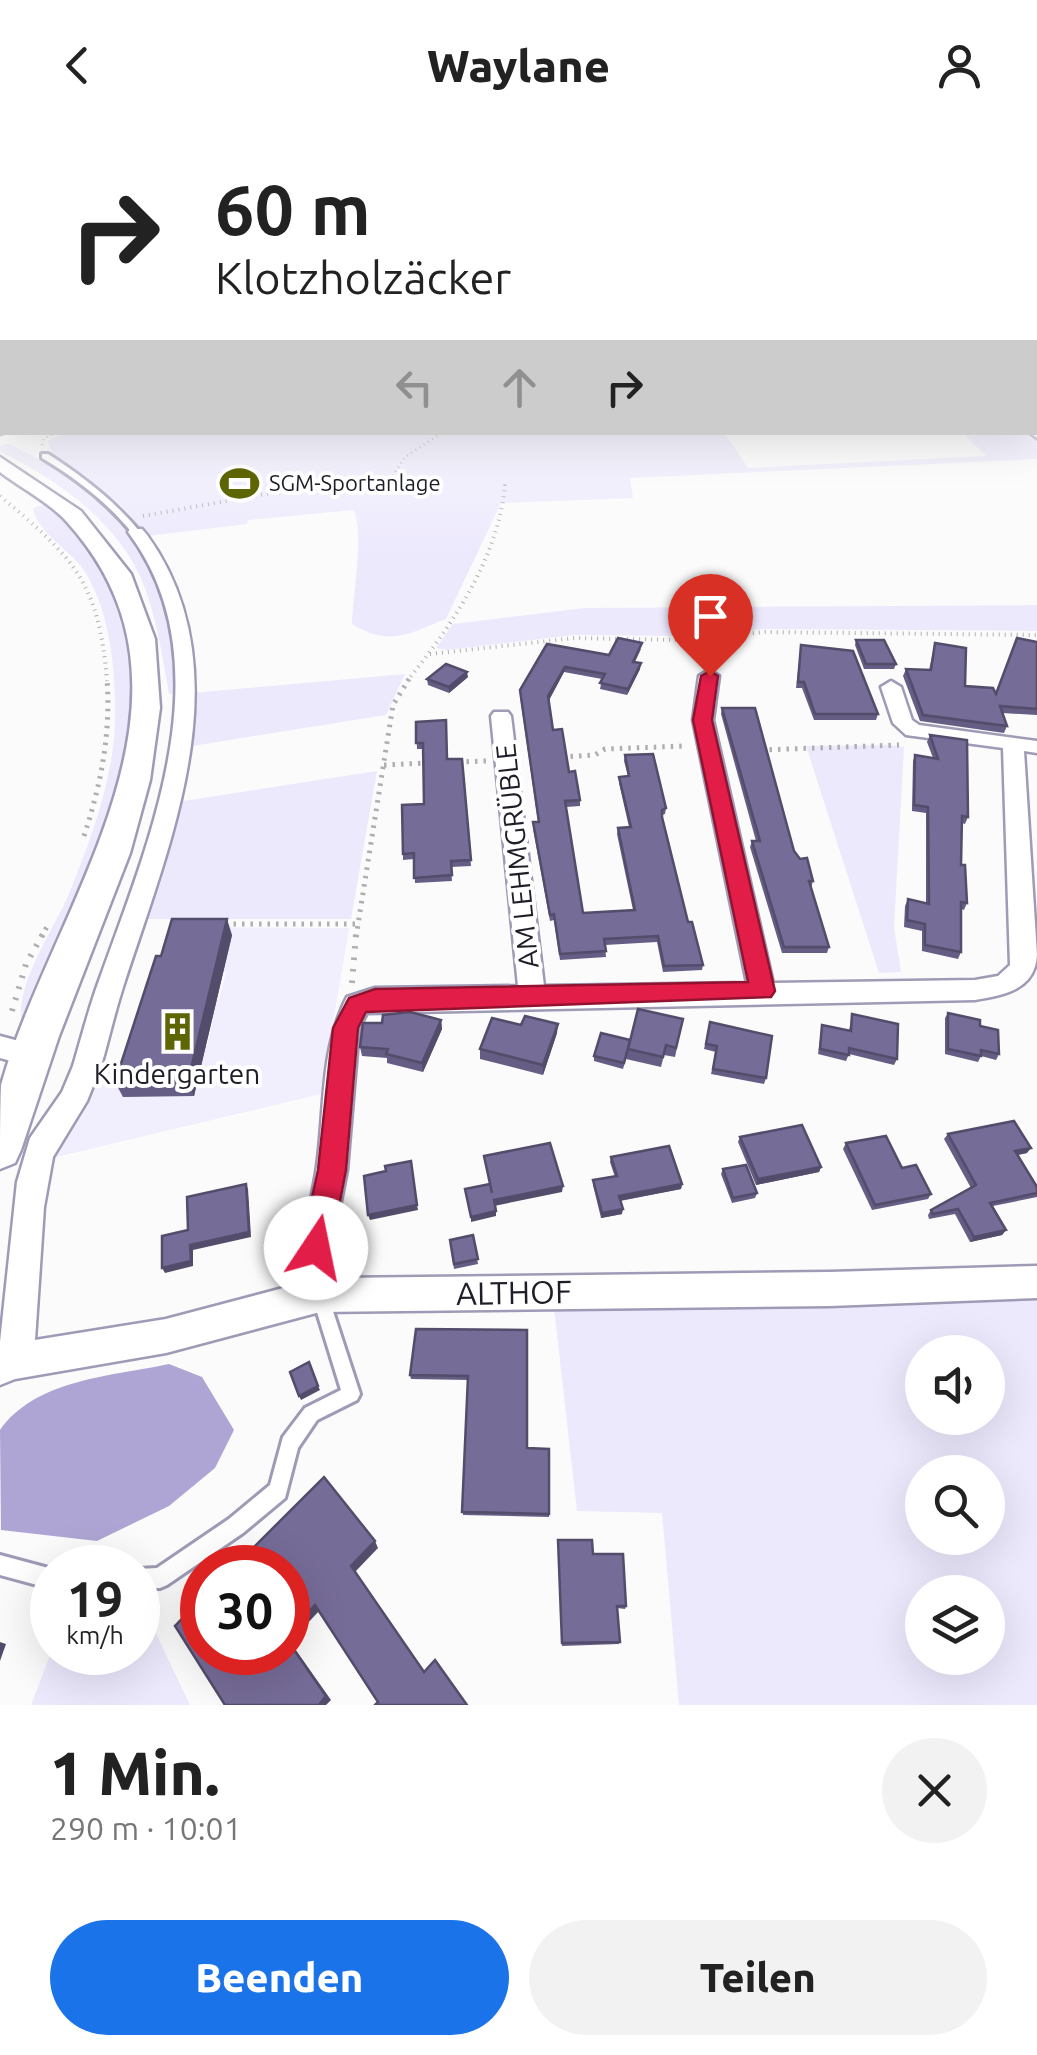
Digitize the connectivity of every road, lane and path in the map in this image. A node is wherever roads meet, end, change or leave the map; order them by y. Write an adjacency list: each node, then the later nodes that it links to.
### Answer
1 (438, 435): 6 (path)
2 (45, 456): 6 (lane)
3 (0, 463): 28 (main road)
4 (505, 481): 8 (path)
5 (0, 496): 21 (path)
6 (131, 525): 32 (street)
7 (1037, 634): 8 (path)
8 (430, 654): 20 (path)
9 (710, 676): 14 (street)
10 (890, 687): 12 (street)
11 (502, 716): 17 (street, AM LEHMGRÜBLE)
12 (913, 731): 13 (street); 15 (path)
13 (1025, 745): 25 (street)
14 (709, 748): 16 (path); 25 (street)
15 (758, 750)
16 (560, 757)
17 (507, 760): 18 (path); 26 (street, AM LEHMGRÜBLE)
18 (454, 762)
19 (437, 763): 20 (path)
20 (384, 765): 24 (path)
21 (83, 838)
22 (49, 924): 28 (path)
23 (218, 924): 24 (path)
24 (357, 924): 27 (path)
25 (762, 991): 26 (street)
26 (532, 996): 27 (street)
27 (357, 1005): 31 (street)
28 (14, 1050): 29 (main road)
29 (0, 1150)
30 (1037, 1282): 31 (street, ALTHOF)
31 (320, 1294): 32 (street, ALTHOF); 35 (lane)
32 (7, 1364)
33 (0, 1565): 34 (lane)
34 (30, 1573)
35 (160, 1578)

